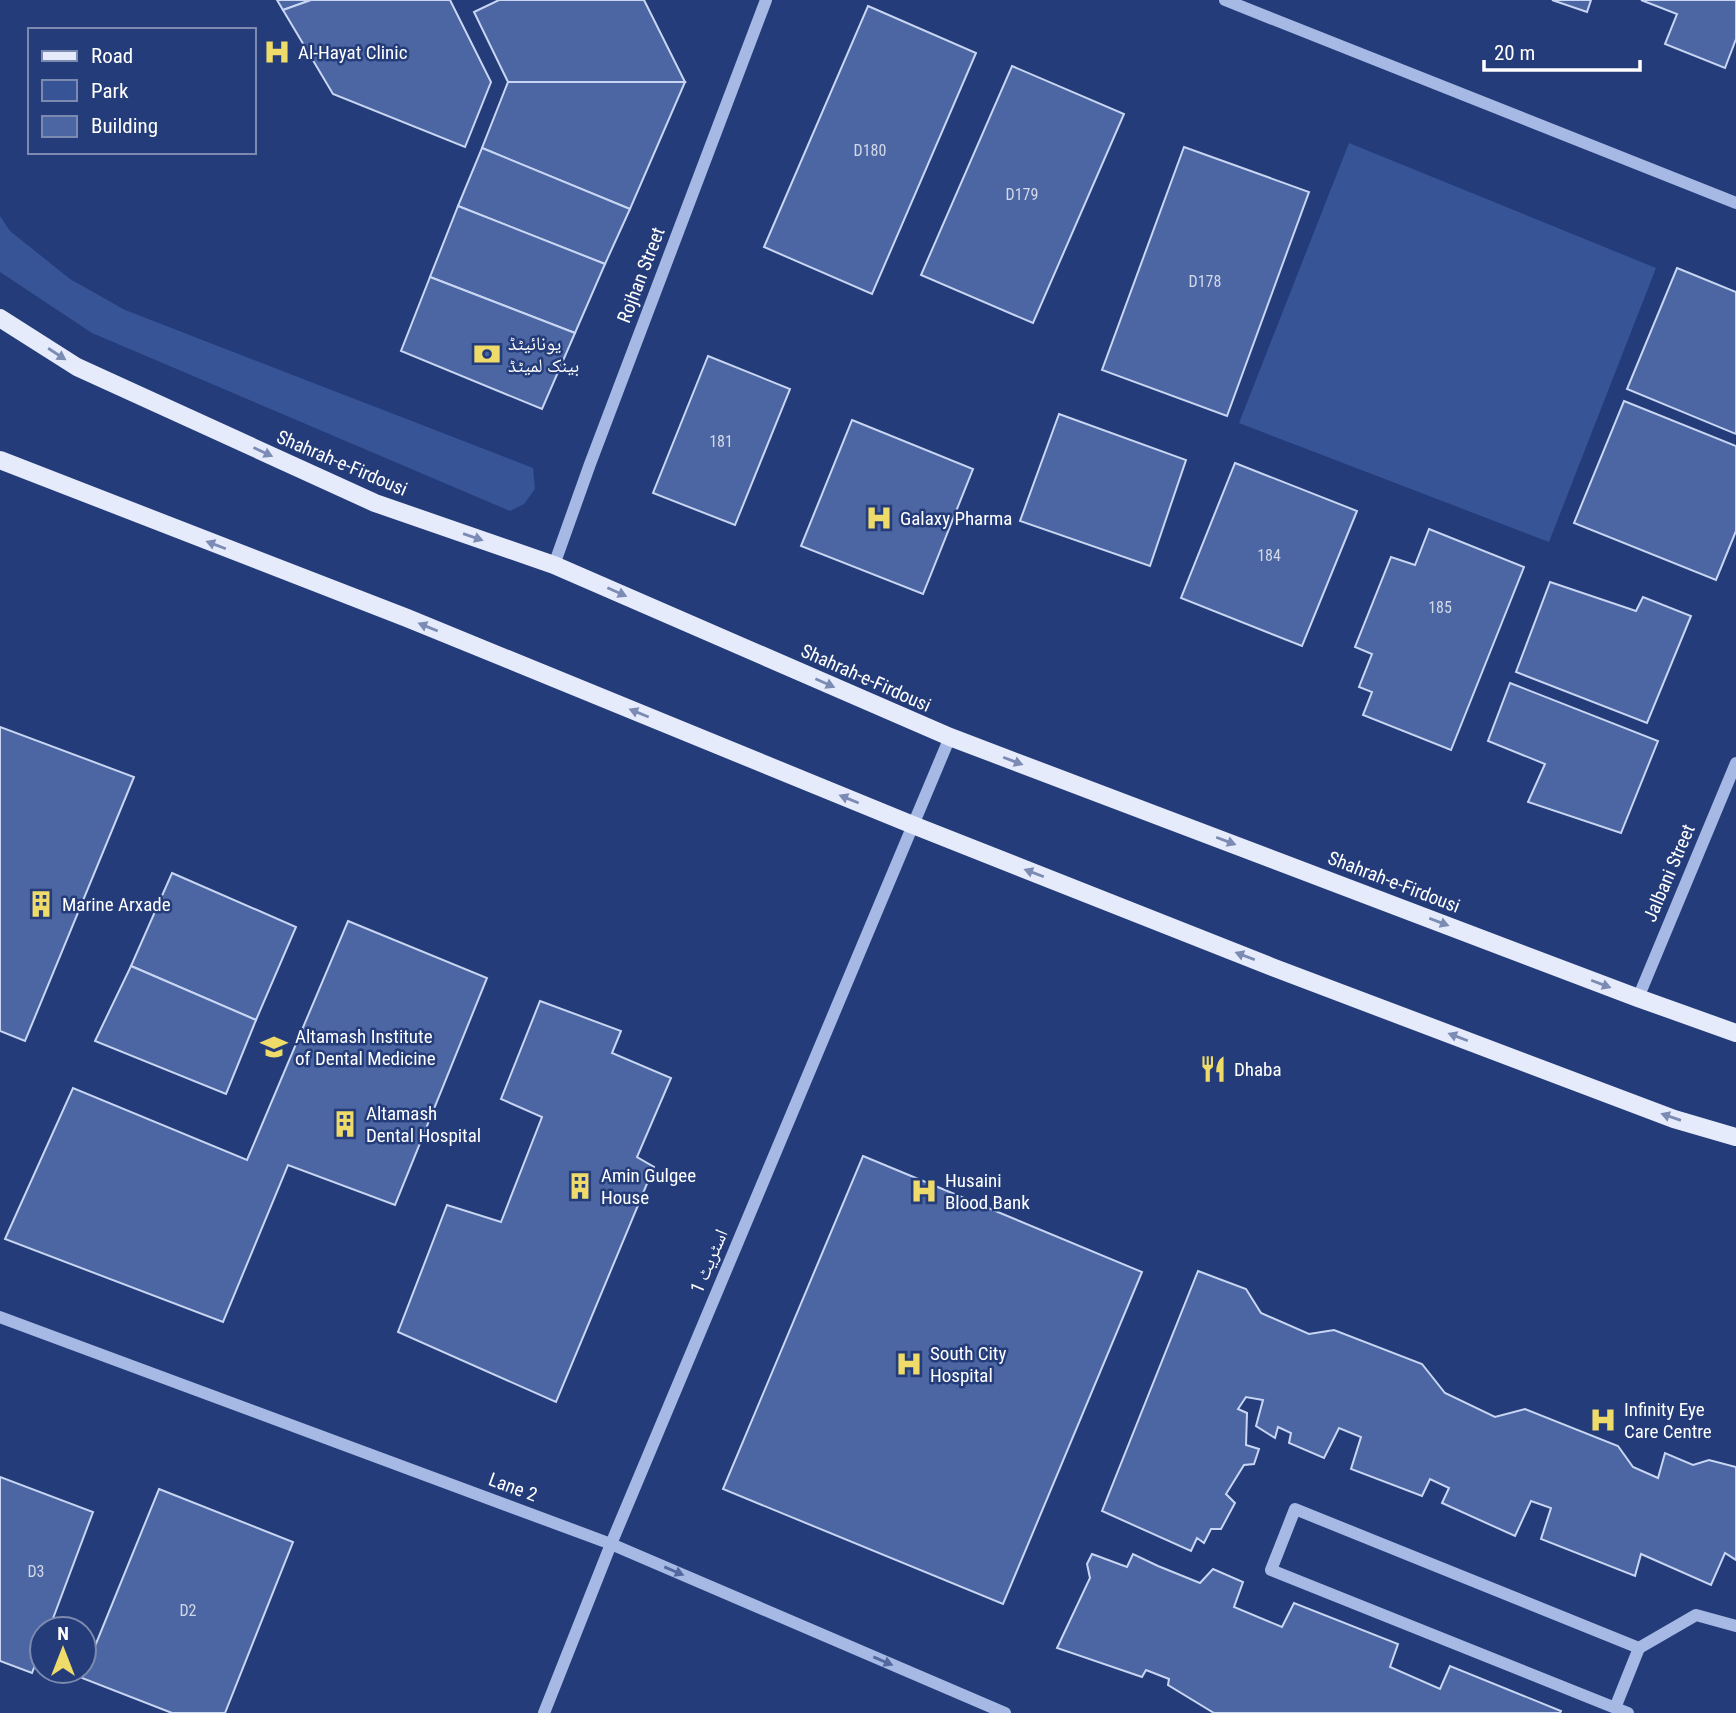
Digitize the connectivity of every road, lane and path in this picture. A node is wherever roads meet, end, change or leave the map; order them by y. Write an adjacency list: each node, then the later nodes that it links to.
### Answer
1 (766, 0): 6 (street, Rojhan Street)
2 (1225, 0): 3 (street)
3 (1736, 203)
4 (0, 318): 6 (main road, Shahrah-e-Firdousi, one-way to 6)
5 (0, 460): 9 (main road, one-way to 5)
6 (554, 565): 7 (main road, Shahrah-e-Firdousi, one-way to 7)
7 (950, 737): 9 (street, اسٹریٹ 1); 10 (main road, Shahrah-e-Firdousi, one-way to 10)
8 (1736, 763): 10 (street, Jalbani Street)
9 (912, 825): 12 (main road, one-way to 9); 14 (street, اسٹریٹ 1)
10 (1638, 998): 11 (main road, Shahrah-e-Firdousi)
11 (1736, 1033)
12 (1736, 1137)
13 (0, 1317): 14 (street, Lane 2)
14 (611, 1544): 18 (street, اسٹریٹ 1); 19 (street, Lane 2, one-way to 19)
15 (1736, 1626): 16 (street)
16 (1639, 1647): 17 (street); 17 (street)
17 (1621, 1711)
18 (544, 1713)
19 (1005, 1713)

